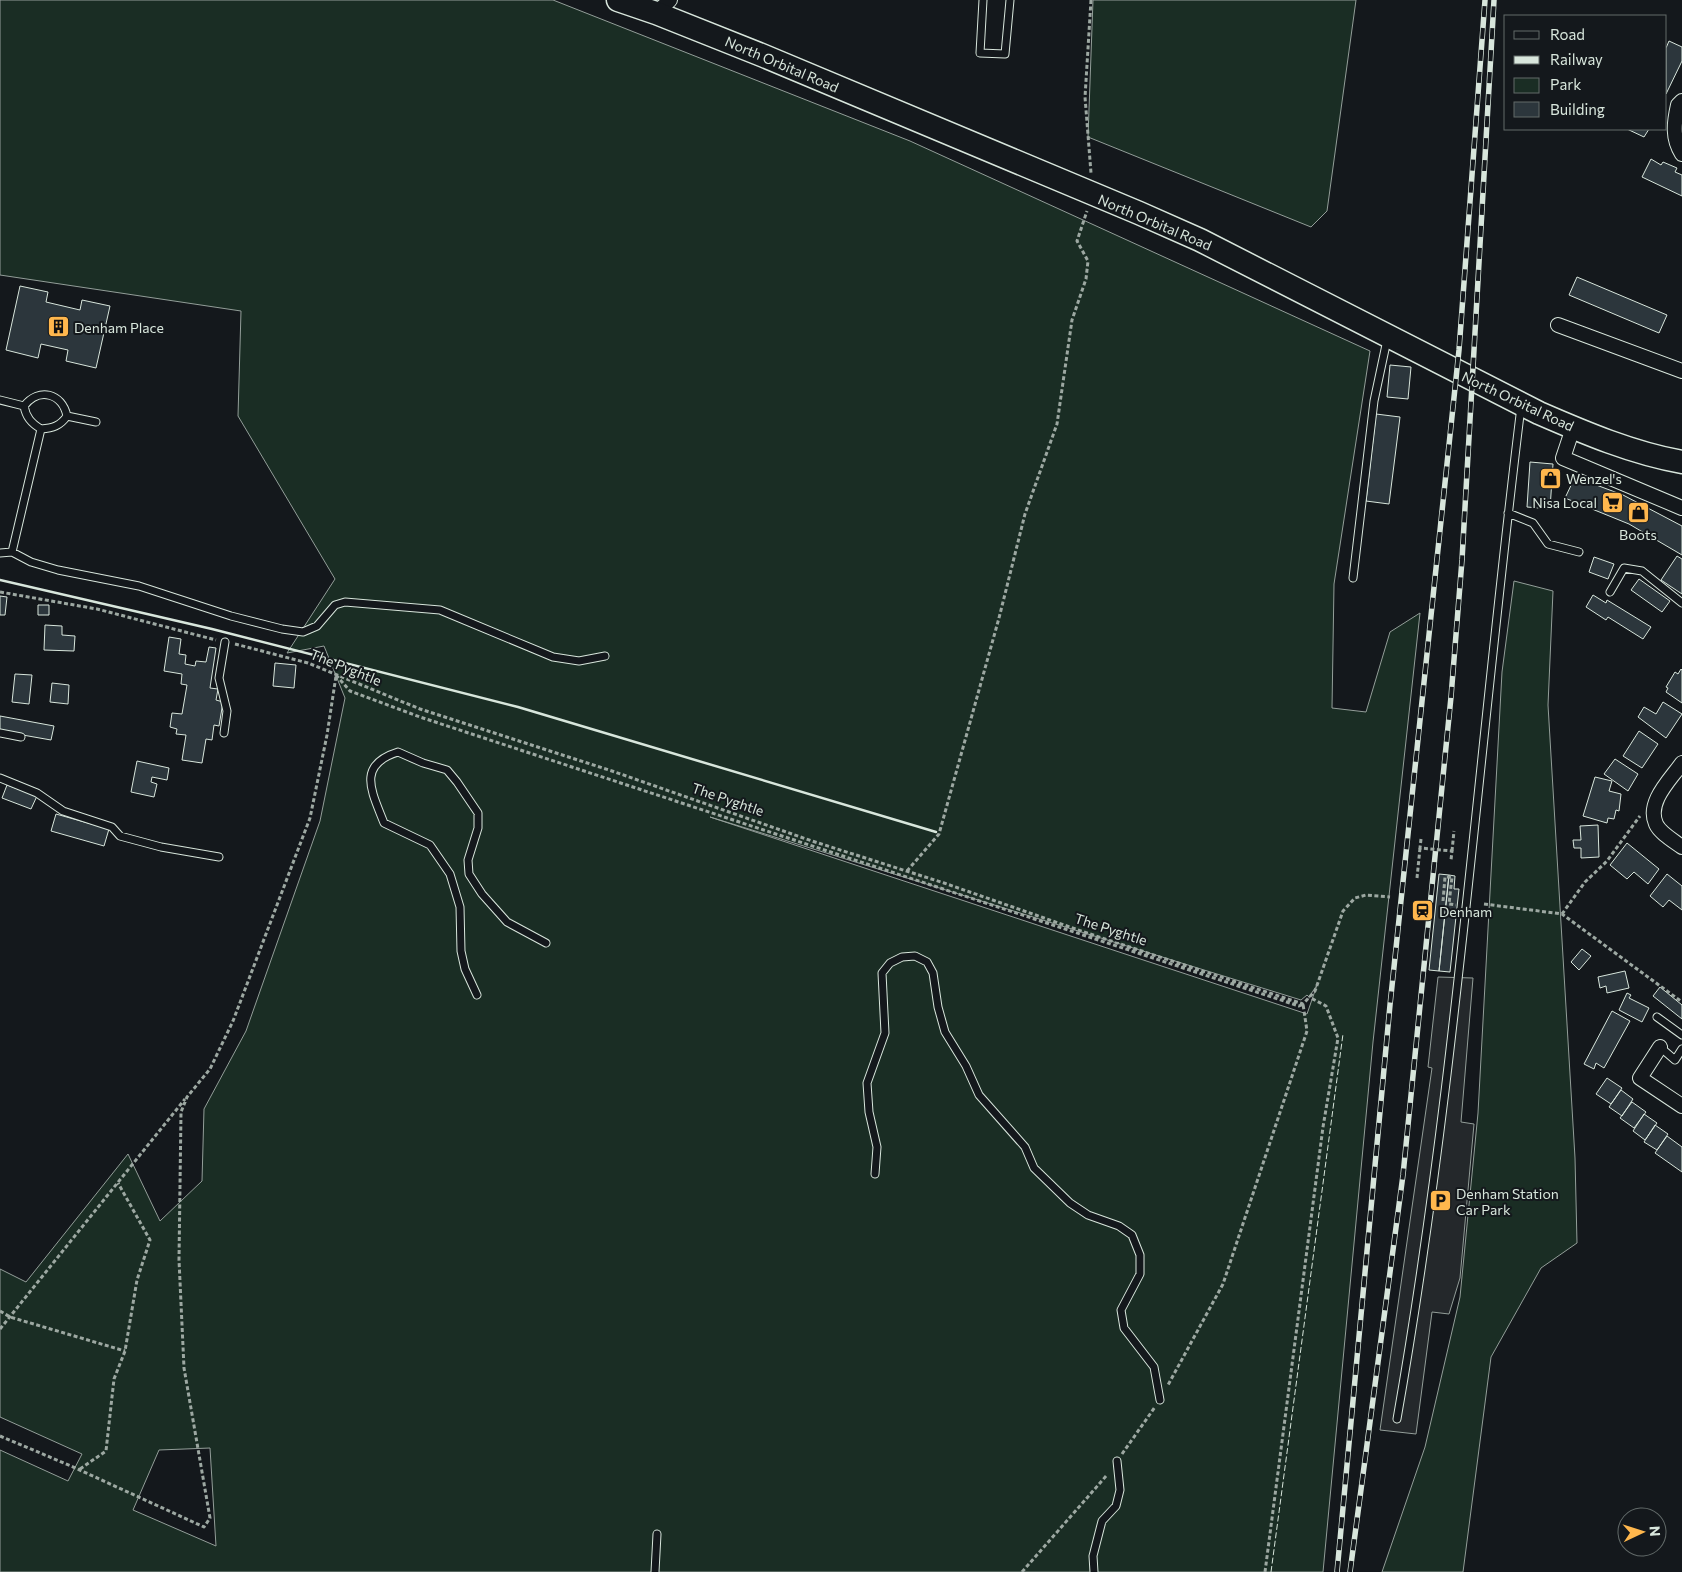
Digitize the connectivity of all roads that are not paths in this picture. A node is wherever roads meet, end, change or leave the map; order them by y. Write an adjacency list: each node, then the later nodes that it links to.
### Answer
1 (618, 0): 4 (main road, North Orbital Road)
2 (983, 0): 3 (lane)
3 (1010, 0)
4 (663, 6): 8 (main road, North Orbital Road)
5 (1682, 101): 6 (street)
6 (1682, 154)
7 (1558, 325): 9 (street)
8 (1388, 337): 11 (main road, North Orbital Road); 23 (lane)
9 (1682, 371)
10 (0, 400): 12 (lane)
11 (1521, 404): 16 (main road, North Orbital Road); 19 (lane)
12 (24, 406): 13 (lane); 15 (lane)
13 (67, 416): 14 (lane); 15 (lane)
14 (96, 422)
15 (41, 428): 20 (lane)
16 (1573, 428): 17 (main road, North Orbital Road); 18 (street)
17 (1682, 462)
18 (1682, 508)
19 (1508, 513): 21 (lane); 44 (lane)
20 (12, 552): 22 (lane); 27 (lane)
21 (1579, 552)
22 (0, 553)
23 (1352, 578)
24 (1610, 592): 25 (lane)
25 (1682, 603)
26 (225, 642): 29 (lane)
27 (605, 656)
28 (0, 733): 30 (lane)
29 (224, 733)
30 (21, 737)
31 (1682, 762): 33 (street)
32 (0, 778): 34 (lane)
33 (1682, 847)
34 (220, 857)
35 (546, 943): 36 (lane)
36 (477, 995)
37 (1656, 1017): 38 (lane)
38 (1682, 1035)
39 (1660, 1047): 40 (lane); 41 (street)
40 (1682, 1049)
41 (1682, 1106)
42 (875, 1174): 43 (lane)
43 (1160, 1400)
44 (1397, 1419)
45 (1117, 1461): 48 (lane)
46 (658, 1534): 47 (lane)
47 (655, 1572)
48 (1094, 1572)

